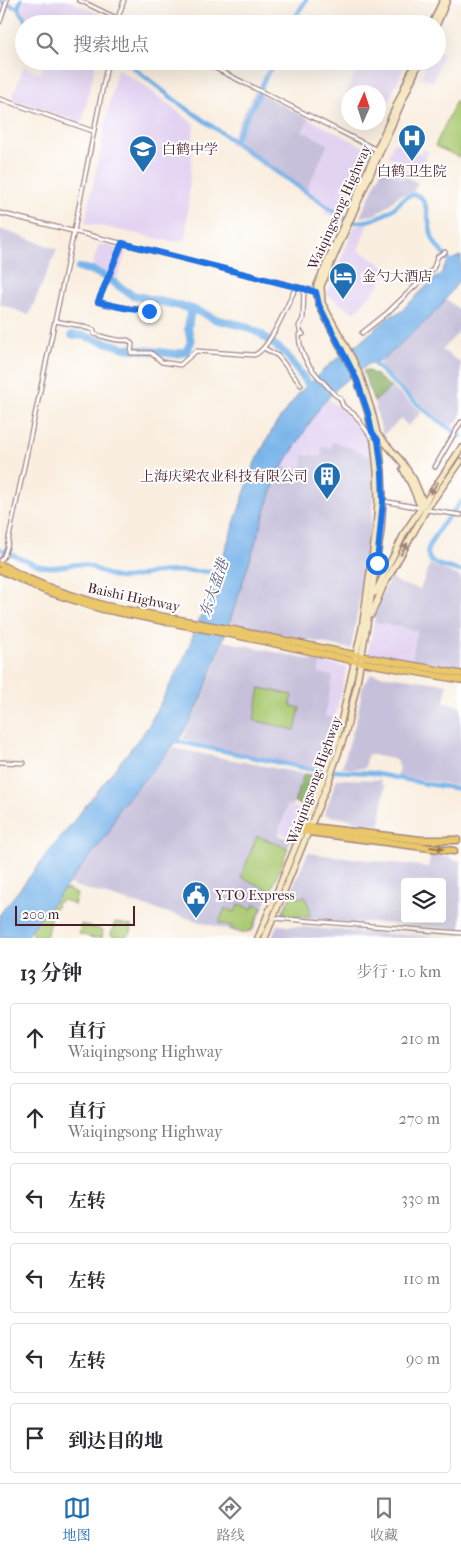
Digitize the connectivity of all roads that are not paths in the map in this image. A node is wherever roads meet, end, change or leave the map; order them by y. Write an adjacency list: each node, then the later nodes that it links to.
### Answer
1 (7, 0): 10 (street)
2 (79, 0): 6 (street)
3 (124, 0): 7 (street)
4 (443, 0): 8 (main road)
5 (447, 0): 9 (main road)
6 (112, 15)
7 (119, 15)
8 (436, 15)
9 (441, 15)
10 (0, 22)
11 (106, 70): 16 (street)
12 (219, 70): 17 (street)
13 (412, 70): 17 (main road, Waiqingsong Highway)
14 (416, 70): 17 (main road, Waiqingsong Highway)
15 (0, 98): 16 (street)
16 (93, 131): 19 (street)
17 (378, 150): 24 (main road, Waiqingsong Highway)
18 (0, 213): 19 (street)
19 (74, 231): 20 (street); 26 (street)
20 (122, 243): 22 (street); 25 (street)
21 (445, 252): 27 (street)
22 (296, 287): 23 (street); 28 (street)
23 (304, 288): 24 (street); 32 (street)
24 (318, 292): 31 (main road, Waiqingsong Highway)
25 (151, 312)
26 (55, 321): 28 (street); 39 (street)
27 (362, 333)
28 (265, 347): 29 (street)
29 (301, 385)
30 (461, 422): 35 (street)
31 (374, 433): 32 (main road, Waiqingsong Highway); 37 (main road)
32 (376, 441): 36 (main road, Waiqingsong Highway); 37 (main road)
33 (461, 448): 37 (main road, Waiqingsong Highway, one-way to 37)
34 (461, 461): 37 (main road, Waiqingsong Highway)
35 (434, 467)
36 (380, 501): 37 (street); 41 (main road, Waiqingsong Highway); 43 (main road, Waiqingsong Highway)
37 (423, 507): 38 (street); 41 (main road, Waiqingsong Highway); 43 (main road, Waiqingsong Highway, one-way to 37)
38 (461, 515)
39 (0, 563): 42 (main road, Baishi Highway)
40 (0, 570): 42 (main road, Baishi Highway)
41 (371, 603): 43 (main road, Waiqingsong Highway)
42 (193, 625): 44 (main road, Baishi Highway)
43 (365, 625): 44 (main road, Waiqingsong Highway)
44 (358, 658): 45 (main road); 46 (main road); 49 (main road, Waiqingsong Highway)
45 (461, 674)
46 (461, 680)
47 (0, 762): 48 (street)
48 (24, 763)
49 (306, 829): 50 (highway); 51 (highway, one-way to 51); 52 (main road, Waiqingsong Highway); 54 (main road, Waiqingsong Highway)
50 (457, 840)
51 (454, 851)
52 (273, 918): 53 (street); 55 (main road, Waiqingsong Highway)
53 (461, 933)
54 (258, 938)
55 (265, 938)

